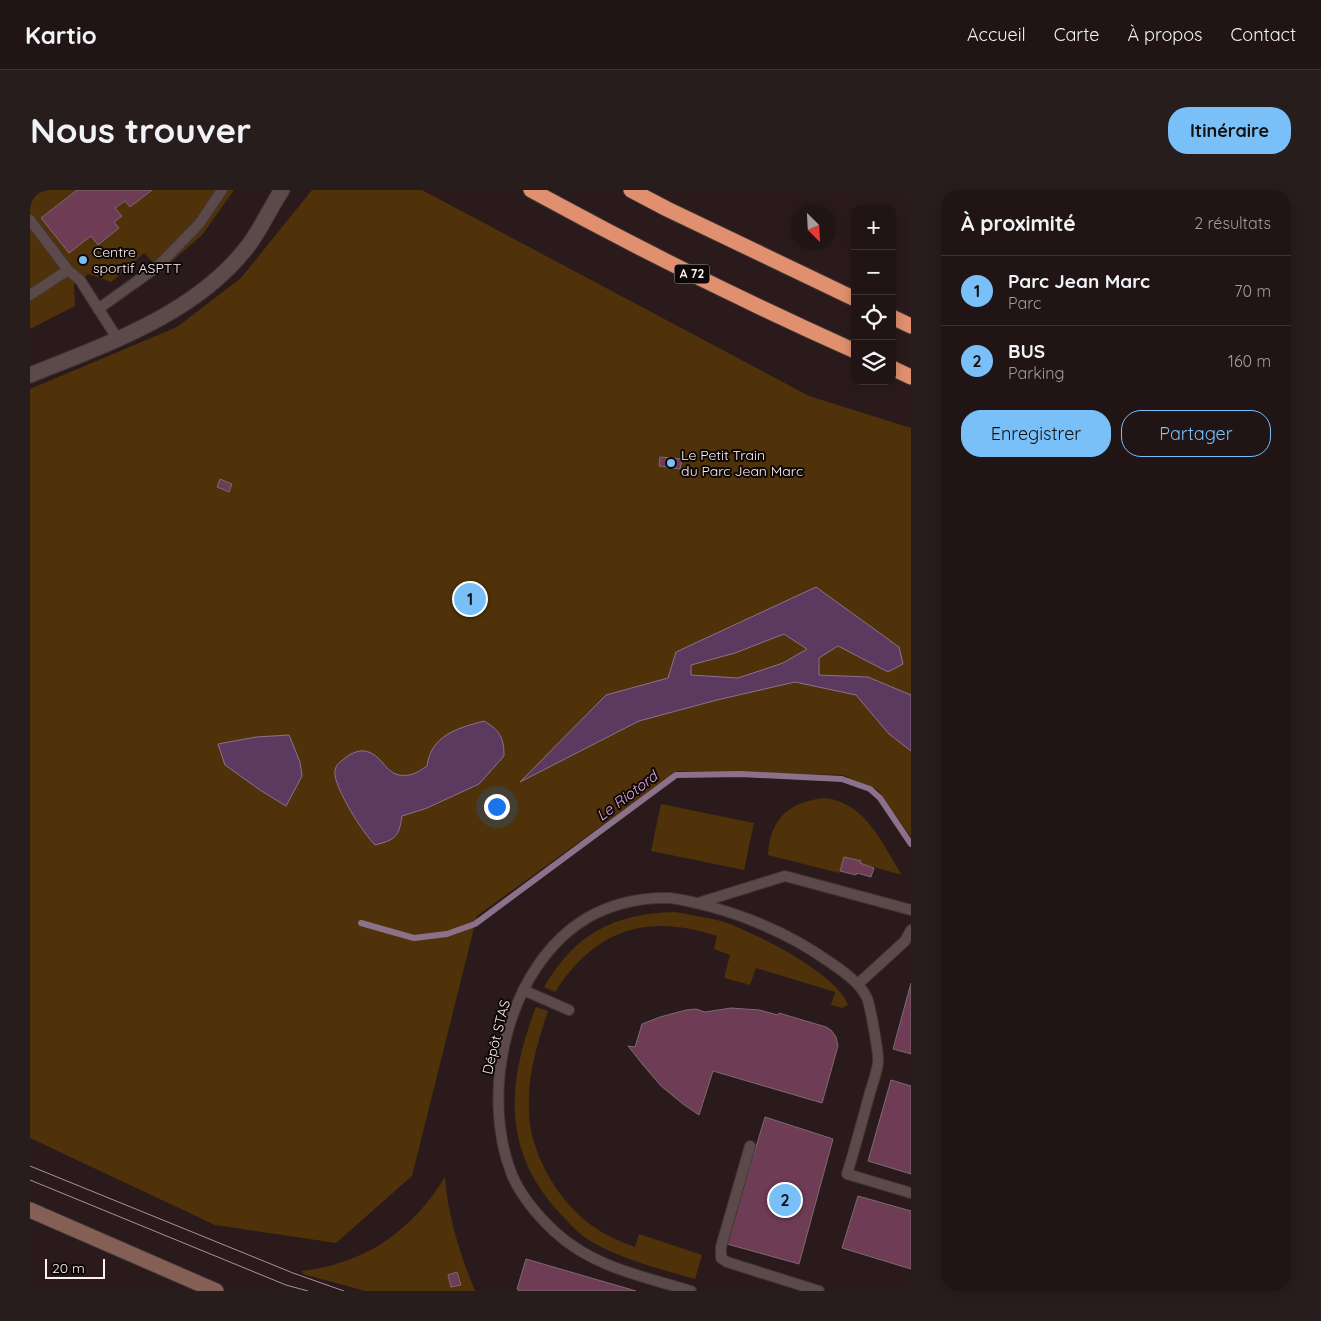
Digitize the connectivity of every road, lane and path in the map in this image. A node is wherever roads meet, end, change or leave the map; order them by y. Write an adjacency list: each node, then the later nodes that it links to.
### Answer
1 (222, 190): 9 (lane)
2 (282, 190): 12 (street)
3 (531, 190): 13 (highway, A 72)
4 (631, 190): 8 (highway)
5 (30, 220): 6 (lane)
6 (68, 270): 7 (lane); 9 (lane)
7 (30, 295)
8 (851, 297)
9 (98, 309): 12 (lane)
10 (896, 319): 11 (highway)
11 (911, 326)
12 (117, 338): 15 (street)
13 (851, 349)
14 (896, 370): 16 (highway)
15 (30, 375)
16 (911, 377)
17 (697, 903): 18 (lane, Dépôt STAS); 20 (lane, Dépôt STAS); 21 (lane, Dépôt STAS)
18 (911, 910)
19 (911, 930): 20 (lane)
20 (858, 984): 24 (lane, Dépôt STAS)
21 (523, 990): 22 (lane); 26 (lane, Dépôt STAS)
22 (569, 1010)
23 (750, 1146): 28 (lane)
24 (911, 1193)
25 (30, 1210): 27 (main road)
26 (688, 1290)
27 (216, 1291)
28 (819, 1291)

